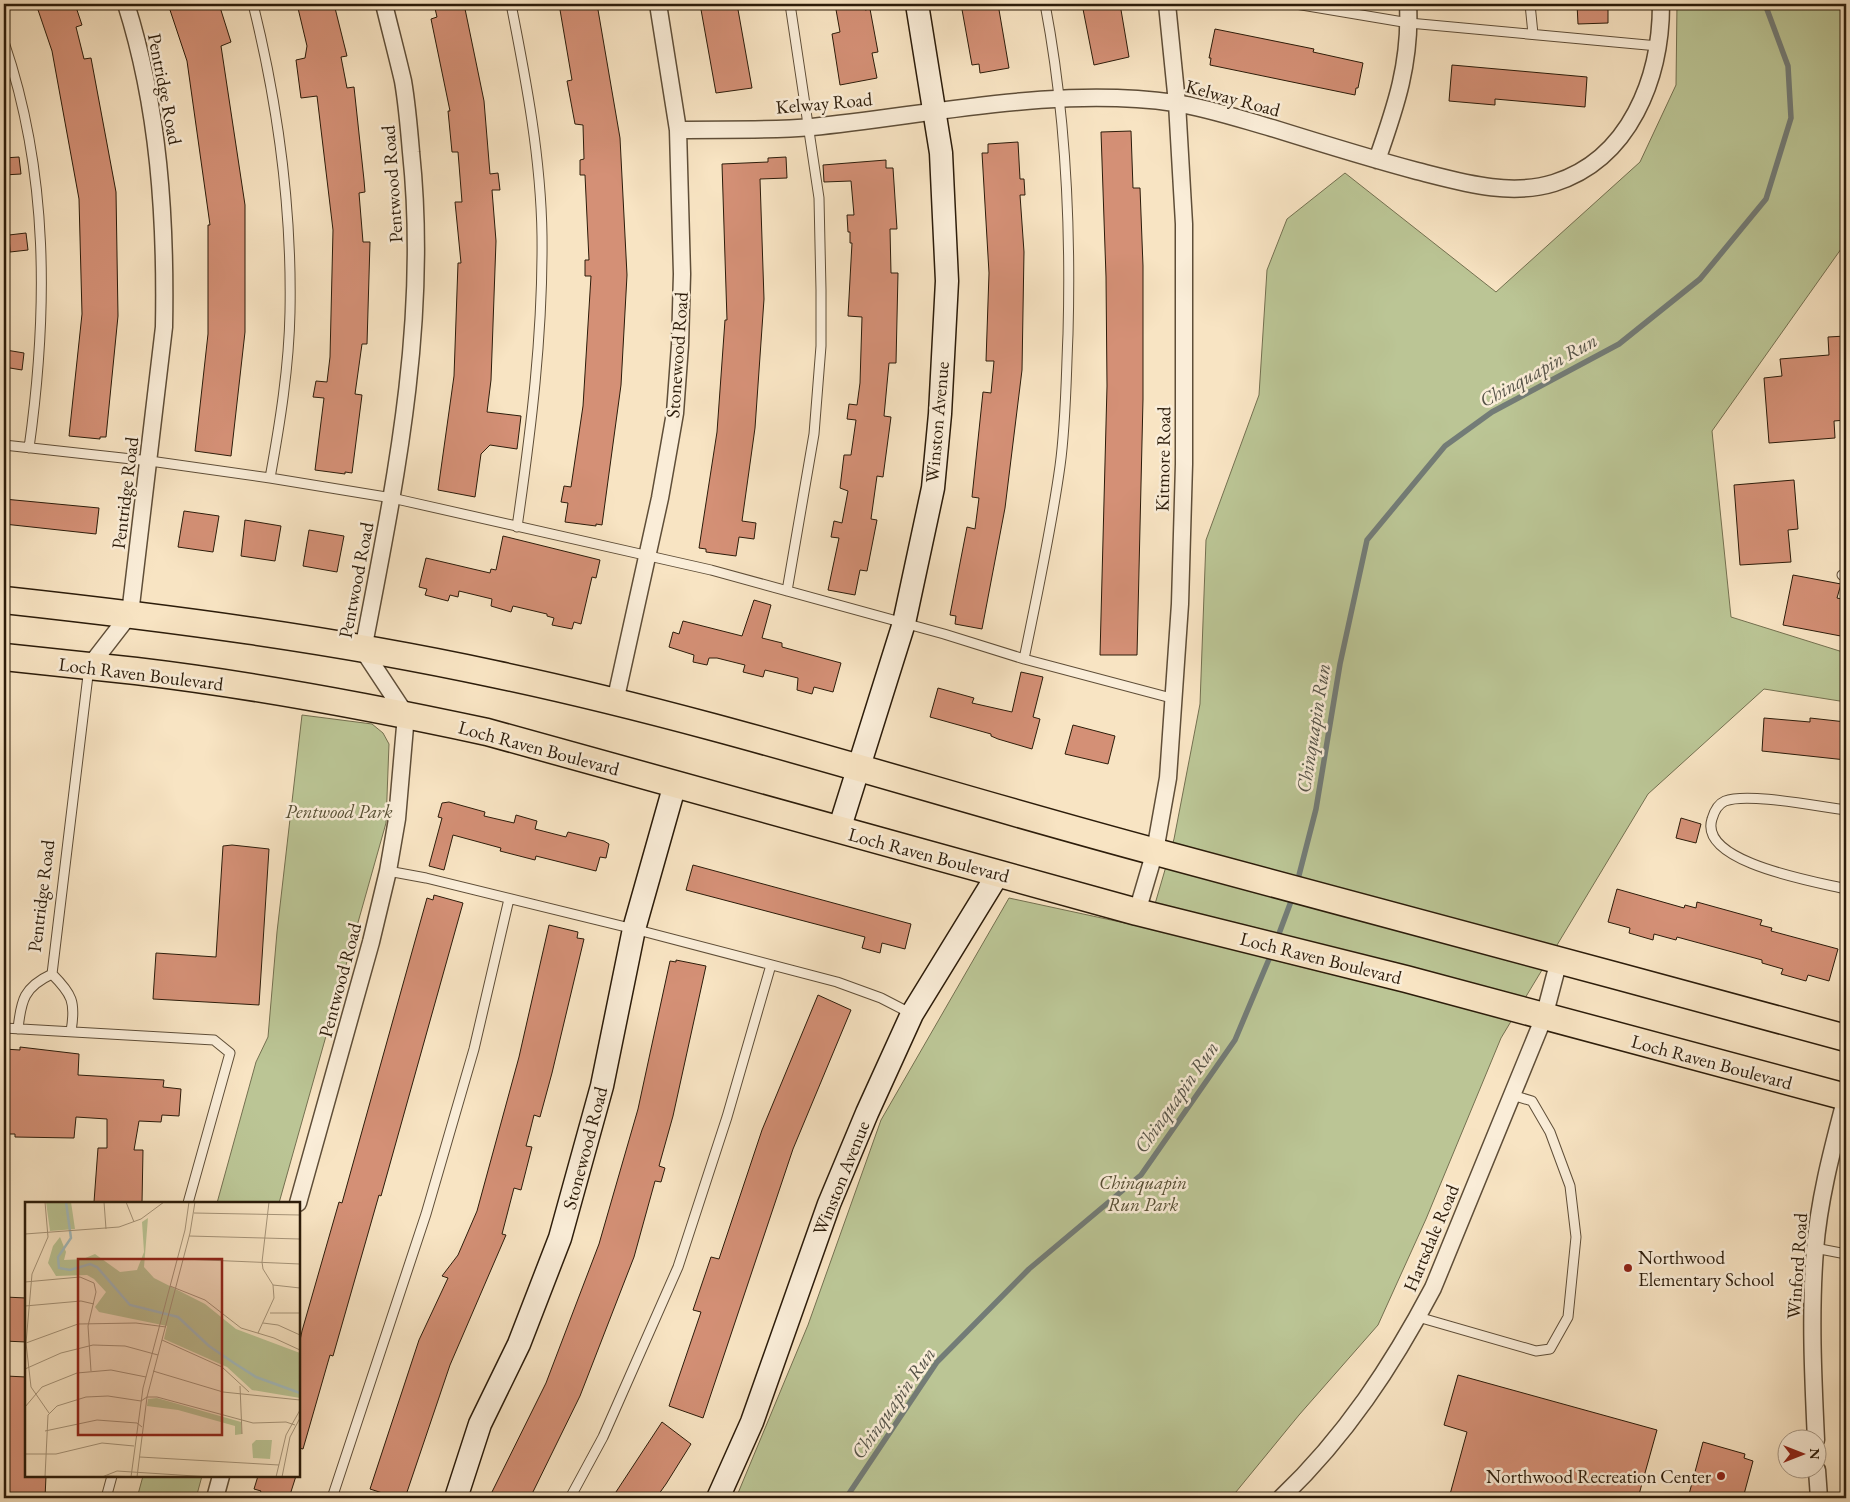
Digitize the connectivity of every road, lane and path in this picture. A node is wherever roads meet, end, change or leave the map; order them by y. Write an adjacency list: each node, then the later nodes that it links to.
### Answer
1 (126, 4): 26 (street, Pentridge Road)
2 (253, 4): 27 (lane)
3 (384, 4): 28 (street, Pentwood Road)
4 (511, 4): 29 (lane)
5 (658, 4): 22 (street, Stonewood Road)
6 (790, 4): 21 (lane)
7 (917, 4): 20 (street, Winston Avenue)
8 (1045, 4): 18 (lane)
9 (1167, 4): 19 (street, Kitmore Road)
10 (1296, 4): 14 (lane)
11 (1408, 4): 14 (street)
12 (1530, 4): 15 (lane)
13 (1661, 8): 17 (street, Kelway Road)
14 (1409, 23): 15 (lane); 23 (street)
15 (1533, 34): 17 (lane)
16 (4, 42): 25 (lane)
17 (1658, 46): 23 (street, Kelway Road)
18 (1061, 100): 19 (street, Kelway Road); 20 (street, Kelway Road); 37 (lane)
19 (1177, 103): 23 (street, Kelway Road); 39 (street, Kitmore Road)
20 (936, 111): 21 (street, Kelway Road); 34 (street, Winston Avenue)
21 (810, 127): 22 (street, Kelway Road); 31 (lane)
22 (678, 130): 30 (street, Stonewood Road)
23 (1377, 160)
24 (4, 445): 25 (lane)
25 (29, 448): 26 (lane)
26 (150, 461): 27 (lane); 33 (street, Pentridge Road)
27 (270, 478): 28 (lane)
28 (392, 498): 29 (lane); 35 (street, Pentwood Road)
29 (517, 527): 30 (lane)
30 (647, 556): 31 (lane); 40 (street, Stonewood Road)
31 (787, 592): 34 (lane)
32 (4, 600): 33 (main road)
33 (130, 614): 35 (main road); 38 (street)
34 (904, 623): 37 (lane); 42 (street, Winston Avenue)
35 (363, 650): 40 (main road); 41 (street, Pentwood Road)
36 (4, 657): 38 (main road, Loch Raven Boulevard)
37 (1024, 659): 39 (lane)
38 (89, 667): 41 (main road, Loch Raven Boulevard); 55 (lane, Pentridge Road)
39 (1175, 699): 46 (street, Kitmore Road)
40 (615, 702): 42 (main road)
41 (406, 714): 43 (main road, Loch Raven Boulevard); 47 (street, Pentwood Road)
42 (859, 766): 45 (street, Winston Avenue); 46 (main road)
43 (675, 784): 45 (main road, Loch Raven Boulevard); 52 (street, Stonewood Road)
44 (1846, 810): 49 (lane)
45 (839, 830): 48 (main road, Loch Raven Boulevard)
46 (1155, 852): 51 (street, Kitmore Road); 53 (main road)
47 (388, 871): 50 (lane); 65 (street, Pentwood Road)
48 (998, 874): 51 (main road, Loch Raven Boulevard); 56 (street, Winston Avenue)
49 (1846, 889)
50 (508, 899): 52 (lane); 75 (lane)
51 (1137, 912): 57 (main road, Loch Raven Boulevard)
52 (634, 929): 54 (lane); 76 (street, Stonewood Road)
53 (1559, 960): 57 (street, Hartsdale Road); 61 (main road)
54 (770, 965): 56 (lane); 77 (lane)
55 (52, 974): 59 (lane); 60 (lane)
56 (912, 1014): 78 (street, Winston Avenue)
57 (1544, 1017): 62 (street, Hartsdale Road); 63 (main road, Loch Raven Boulevard)
58 (4, 1028): 59 (lane)
59 (18, 1029): 60 (lane)
60 (72, 1030): 64 (lane)
61 (1846, 1038)
62 (1512, 1095): 68 (street, Hartsdale Road); 68 (lane)
63 (1846, 1097): 66 (street, Winford Road)
64 (188, 1202)
65 (298, 1202)
66 (1815, 1248): 67 (lane); 69 (street, Winford Road)
67 (1846, 1254)
68 (1418, 1317): 79 (street, Hartsdale Road)
69 (1816, 1430)
70 (112, 1477): 73 (lane)
71 (221, 1477): 74 (street)
72 (1818, 1480): 80 (street)
73 (106, 1498)
74 (215, 1498)
75 (332, 1498)
76 (456, 1498)
77 (570, 1498)
78 (718, 1498)
79 (1281, 1498)
80 (1819, 1498)

